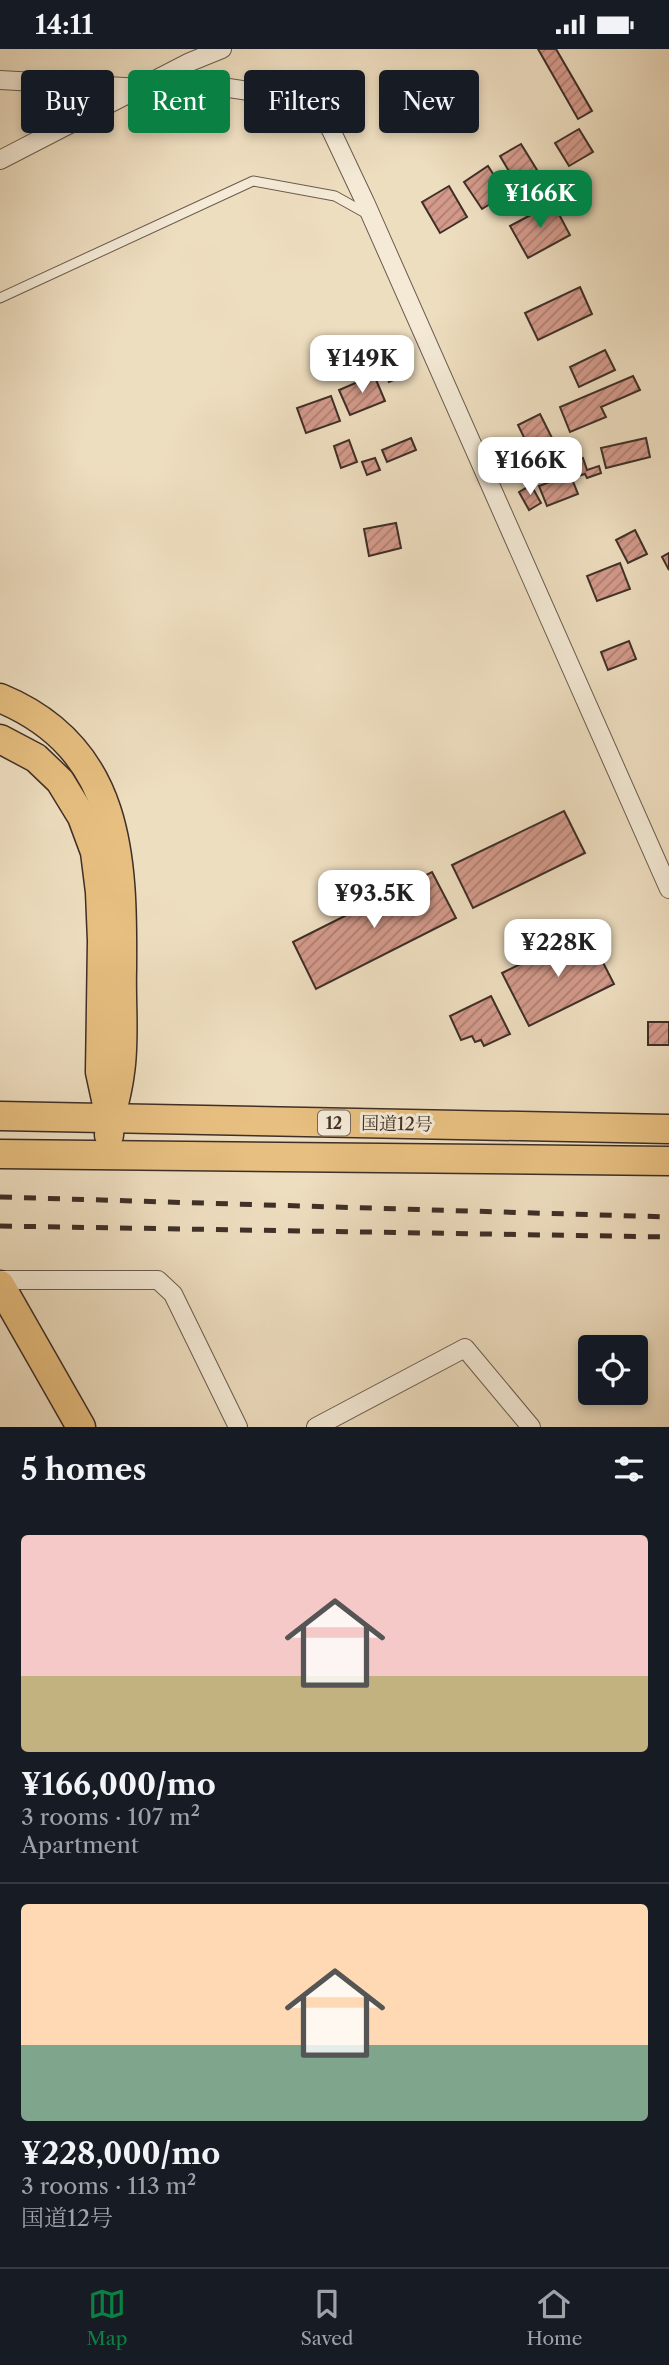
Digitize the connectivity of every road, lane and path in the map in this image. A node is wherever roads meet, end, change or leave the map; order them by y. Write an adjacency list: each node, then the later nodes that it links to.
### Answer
1 (222, 49): 2 (street)
2 (175, 70)
3 (0, 80): 4 (street)
4 (128, 87)
5 (230, 89): 8 (street)
6 (128, 95): 7 (street)
7 (0, 160)
8 (371, 216): 9 (lane); 12 (street)
9 (0, 298)
10 (0, 698): 14 (highway)
11 (0, 739): 14 (highway)
12 (669, 890)
13 (0, 1116): 14 (highway, 国道12号 / 12)
14 (110, 1118): 15 (highway, 国道12号 / 12); 17 (highway)
15 (669, 1129)
16 (0, 1154): 17 (highway, 国道12号 / 12)
17 (109, 1155): 18 (highway, 国道12号 / 12)
18 (669, 1161)
19 (0, 1283): 20 (highway); 21 (street)
20 (81, 1427)
21 (238, 1427)
22 (316, 1427): 23 (street)
23 (531, 1427)

